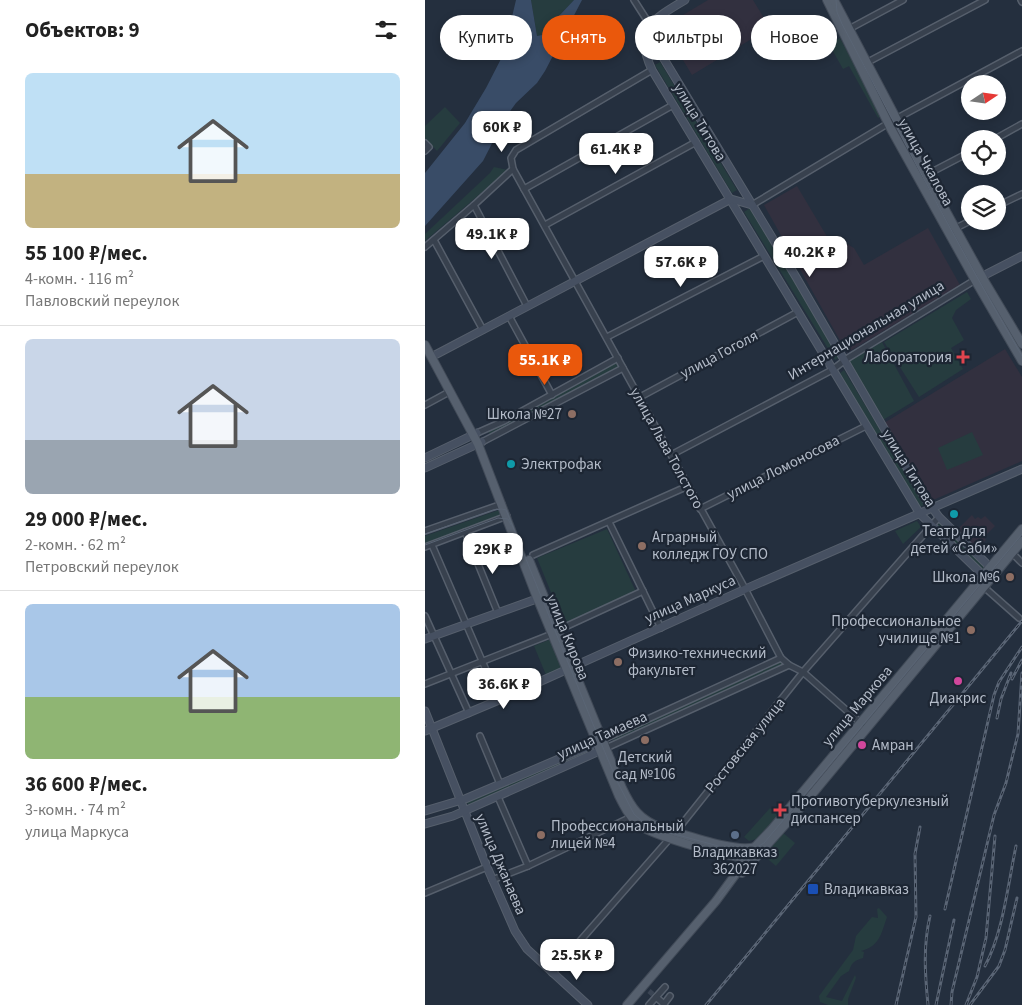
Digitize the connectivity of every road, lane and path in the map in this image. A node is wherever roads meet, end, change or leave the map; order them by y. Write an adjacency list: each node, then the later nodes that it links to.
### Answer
1 (634, 0): 7 (street)
2 (685, 0): 8 (street)
3 (827, 0): 13 (main road, улица Чкалова)
4 (834, 0): 9 (main road, улица Чкалова)
5 (903, 0): 9 (street)
6 (985, 0): 13 (street)
7 (642, 15)
8 (661, 15)
9 (849, 29): 13 (main road, улица Чкалова)
10 (1022, 51): 16 (street)
11 (647, 60): 14 (street, улица Титова)
12 (668, 60): 31 (street, улица Титова)
13 (864, 64): 16 (main road, улица Чкалова); 17 (main road, улица Чкалова)
14 (652, 70): 15 (street, улица Титова); 24 (street)
15 (673, 105): 20 (street, улица Титова); 26 (street)
16 (896, 119): 17 (street); 25 (main road, улица Чкалова)
17 (888, 123): 25 (main road, улица Чкалова); 31 (street)
18 (1022, 124): 19 (street)
19 (1006, 133)
20 (696, 142): 28 (street, улица Титова); 32 (street)
21 (425, 143): 22 (street)
22 (425, 151)
23 (961, 157): 25 (street)
24 (513, 169): 26 (street, улица Льва Толстого); 30 (street)
25 (923, 177): 34 (main road, улица Чкалова); 40 (main road, улица Чкалова)
26 (524, 189): 32 (street, улица Льва Толстого)
27 (1022, 194): 29 (street)
28 (731, 199): 31 (street); 37 (street, улица Титова); 41 (street)
29 (1006, 202)
30 (474, 205): 35 (street); 42 (street)
31 (752, 205): 52 (street, улица Титова)
32 (545, 225): 41 (street, улица Льва Толстого)
33 (961, 225): 34 (street)
34 (956, 228): 39 (main road, улица Чкалова)
35 (434, 240): 36 (street); 45 (street)
36 (425, 247)
37 (764, 256): 43 (street, улица Титова); 47 (street)
38 (1022, 256): 39 (street, Интернациональная улица)
39 (982, 276): 40 (street, Интернациональная улица); 48 (main road, улица Чкалова)
40 (975, 280): 52 (street, Интернациональная улица); 53 (main road, улица Чкалова)
41 (576, 282): 42 (street); 47 (street, улица Льва Толстого)
42 (527, 306): 44 (street)
43 (798, 312): 55 (street, улица Титова); 58 (street, улица Гоголя)
44 (509, 316): 45 (street); 57 (street)
45 (483, 330): 50 (street)
46 (425, 336): 50 (main road, улица Кирова)
47 (607, 337): 51 (street, улица Льва Толстого)
48 (1022, 344)
49 (425, 345): 50 (main road, улица Кирова)
50 (433, 356): 56 (main road, улица Кирова); 61 (main road, улица Кирова)
51 (618, 358): 54 (street, улица Льва Толстого); 57 (street)
52 (845, 361): 55 (street, Интернациональная улица); 70 (street, улица Титова)
53 (1022, 361)
54 (623, 368): 58 (street, улица Льва Толстого); 62 (street)
55 (832, 370): 60 (street, улица Титова); 63 (street, Интернациональная улица)
56 (449, 392): 59 (street); 61 (main road, улица Кирова)
57 (551, 394): 61 (street)
58 (640, 397): 63 (street, улица Льва Толстого)
59 (425, 405)
60 (866, 426): 69 (street, улица Ломоносова); 71 (street, улица Титова)
61 (475, 434): 62 (main road, улица Кирова); 64 (street)
62 (480, 443): 65 (street); 68 (main road, улица Кирова); 89 (main road, улица Кирова)
63 (671, 454): 67 (street, улица Льва Толстого)
64 (425, 458)
65 (425, 468)
66 (1022, 469): 70 (street, улица Маркуса)
67 (688, 486): 69 (street, улица Льва Толстого); 74 (street)
68 (502, 504): 72 (main road, улица Кирова); 77 (street)
69 (701, 509): 87 (street, улица Льва Толстого)
70 (932, 510): 71 (street, улица Маркуса); 73 (street, улица Титова)
71 (920, 514): 75 (street, улица Титова); 87 (street, улица Маркуса)
72 (507, 516): 78 (street); 89 (main road, улица Кирова)
73 (939, 517): 75 (street, Ростовская улица); 85 (street, улица Титова)
74 (609, 522): 83 (street); 88 (street)
75 (930, 526): 86 (street, улица Титова); 103 (street, Ростовская улица)
76 (1022, 530): 85 (main road, улица Маркова)
77 (425, 531)
78 (465, 532): 80 (street); 90 (street)
79 (1022, 541): 82 (main road, улица Маркова)
80 (432, 544): 81 (street); 93 (street)
81 (425, 547)
82 (1012, 554): 84 (street); 85 (main road, улица Маркова)
83 (533, 555)
84 (1022, 563)
85 (993, 570): 86 (main road, улица Маркова)
86 (985, 581): 92 (street, улица Титова); 109 (main road, улица Маркова)
87 (745, 589): 95 (street, улица Маркуса); 99 (street, улица Льва Толстого)
88 (643, 591): 94 (street); 95 (street)
89 (541, 598): 90 (street); 96 (main road, улица Кирова); 102 (main road, улица Кирова)
90 (498, 613): 93 (street)
91 (425, 616): 97 (street)
92 (1019, 618)
93 (466, 624): 97 (street); 100 (street)
94 (567, 626)
95 (661, 628): 102 (street, улица Маркуса)
96 (553, 634): 100 (street); 102 (main road, улица Кирова)
97 (434, 635): 98 (street); 104 (street)
98 (425, 639)
99 (781, 658): 101 (street, улица Льва Толстого); 112 (street, улица Тамаева)
100 (482, 661): 104 (street); 106 (street)
101 (789, 665): 103 (street, улица Льва Толстого); 112 (street, улица Тамаева)
102 (569, 668): 106 (street, улица Маркуса); 112 (main road, улица Кирова)
103 (803, 672): 109 (street, улица Льва Толстого); 120 (street, Ростовская улица)
104 (451, 674): 105 (street); 108 (street)
105 (425, 684)
106 (499, 700): 108 (street, улица Маркуса)
107 (425, 711): 110 (street, улица Джанаева)
108 (469, 713): 110 (street, улица Маркуса)
109 (863, 725): 122 (main road, улица Маркова); 125 (main road, улица Маркова)
110 (429, 730): 115 (street, улица Джанаева)
111 (480, 736): 113 (street)
112 (601, 745): 113 (street, улица Тамаева); 114 (street, улица Тамаева); 118 (main road, улица Кирова); 120 (main road, улица Кирова)
113 (501, 784): 115 (street, улица Тамаева)
114 (498, 797): 117 (street, улица Тамаева); 126 (street)
115 (460, 801): 116 (street, улица Тамаева); 117 (street, улица Джанаева)
116 (425, 811)
117 (464, 812): 119 (street, улица Тамаева); 127 (street, улица Джанаева)
118 (631, 817): 121 (main road, улица Кирова); 126 (street)
119 (425, 824)
120 (675, 831): 121 (street, Ростовская улица); 122 (main road, улица Кирова)
121 (668, 838): 123 (main road, улица Кирова); 132 (street, Ростовская улица)
122 (755, 846): 124 (main road, улица Маркова)
123 (733, 856): 124 (main road, улица Кирова); 128 (main road)
124 (746, 858): 125 (main road, улица Кирова); 128 (main road, улица Маркова)
125 (755, 858): 131 (main road, улица Маркова)
126 (528, 866): 129 (street)
127 (487, 867): 129 (street, улица Джанаева); 130 (street)
128 (738, 871): 131 (main road, улица Маркова)
129 (492, 880): 132 (street, улица Джанаева)
130 (425, 893)
131 (716, 901): 138 (main road, улица Маркова)
132 (552, 973): 137 (street, улица Джанаева)
133 (665, 987): 135 (street)
134 (670, 996): 136 (street)
135 (656, 997): 136 (street); 139 (street)
136 (664, 1004)
137 (588, 1005)
138 (627, 1005)
139 (649, 1005)

